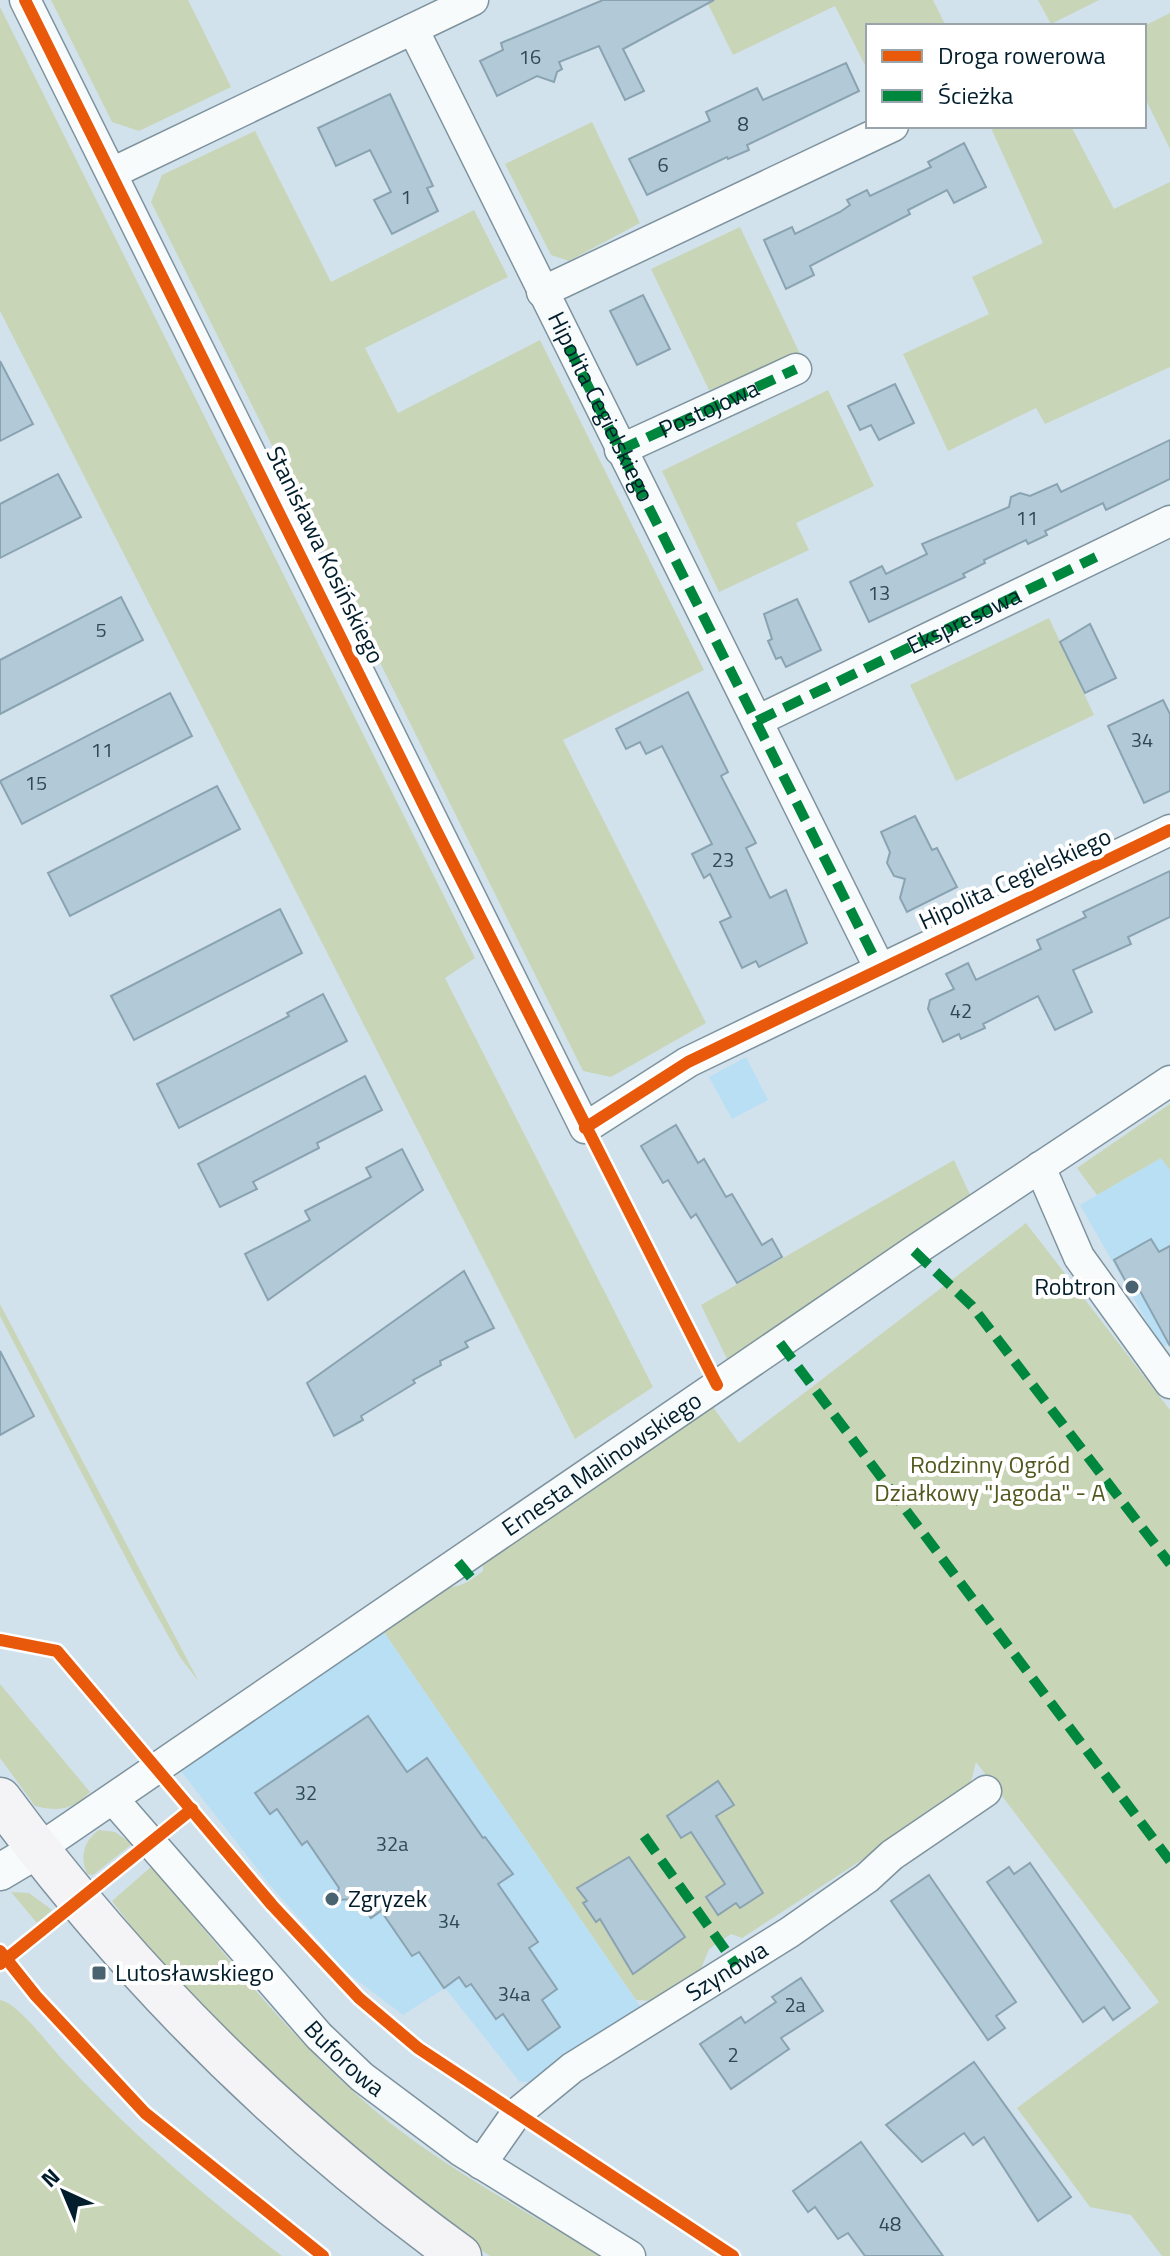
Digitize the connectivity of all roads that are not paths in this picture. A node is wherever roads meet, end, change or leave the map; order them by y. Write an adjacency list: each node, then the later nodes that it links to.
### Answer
1 (25, 0): 5 (street, Stanisława Kosińskiego)
2 (473, 0): 3 (street)
3 (413, 29): 5 (street); 6 (street, Hipolita Cegielskiego)
4 (889, 128): 6 (street, Hipolita Cegielskiego)
5 (112, 173): 12 (street, Stanisława Kosińskiego)
6 (542, 292): 8 (street, Hipolita Cegielskiego)
7 (796, 369): 8 (street, Postojowa)
8 (620, 450): 10 (street, Hipolita Cegielskiego)
9 (1170, 521): 10 (street, Ekspresowa)
10 (757, 721): 12 (street, Hipolita Cegielskiego)
11 (1170, 830): 12 (street, Hipolita Cegielskiego)
12 (879, 967)
13 (1170, 1081): 14 (street, Ernesta Malinowskiego)
14 (1040, 1167): 15 (street); 18 (street, Ernesta Malinowskiego)
15 (1170, 1383)
16 (986, 1791): 21 (street, Szynowa)
17 (0, 1799): 19 (main road)
18 (113, 1799): 19 (street, Ernesta Malinowskiego); 21 (street, Buforowa)
19 (37, 1850): 20 (street); 22 (main road)
20 (0, 1872)
21 (481, 2164): 23 (street, Buforowa)
22 (460, 2256)
23 (630, 2256)

